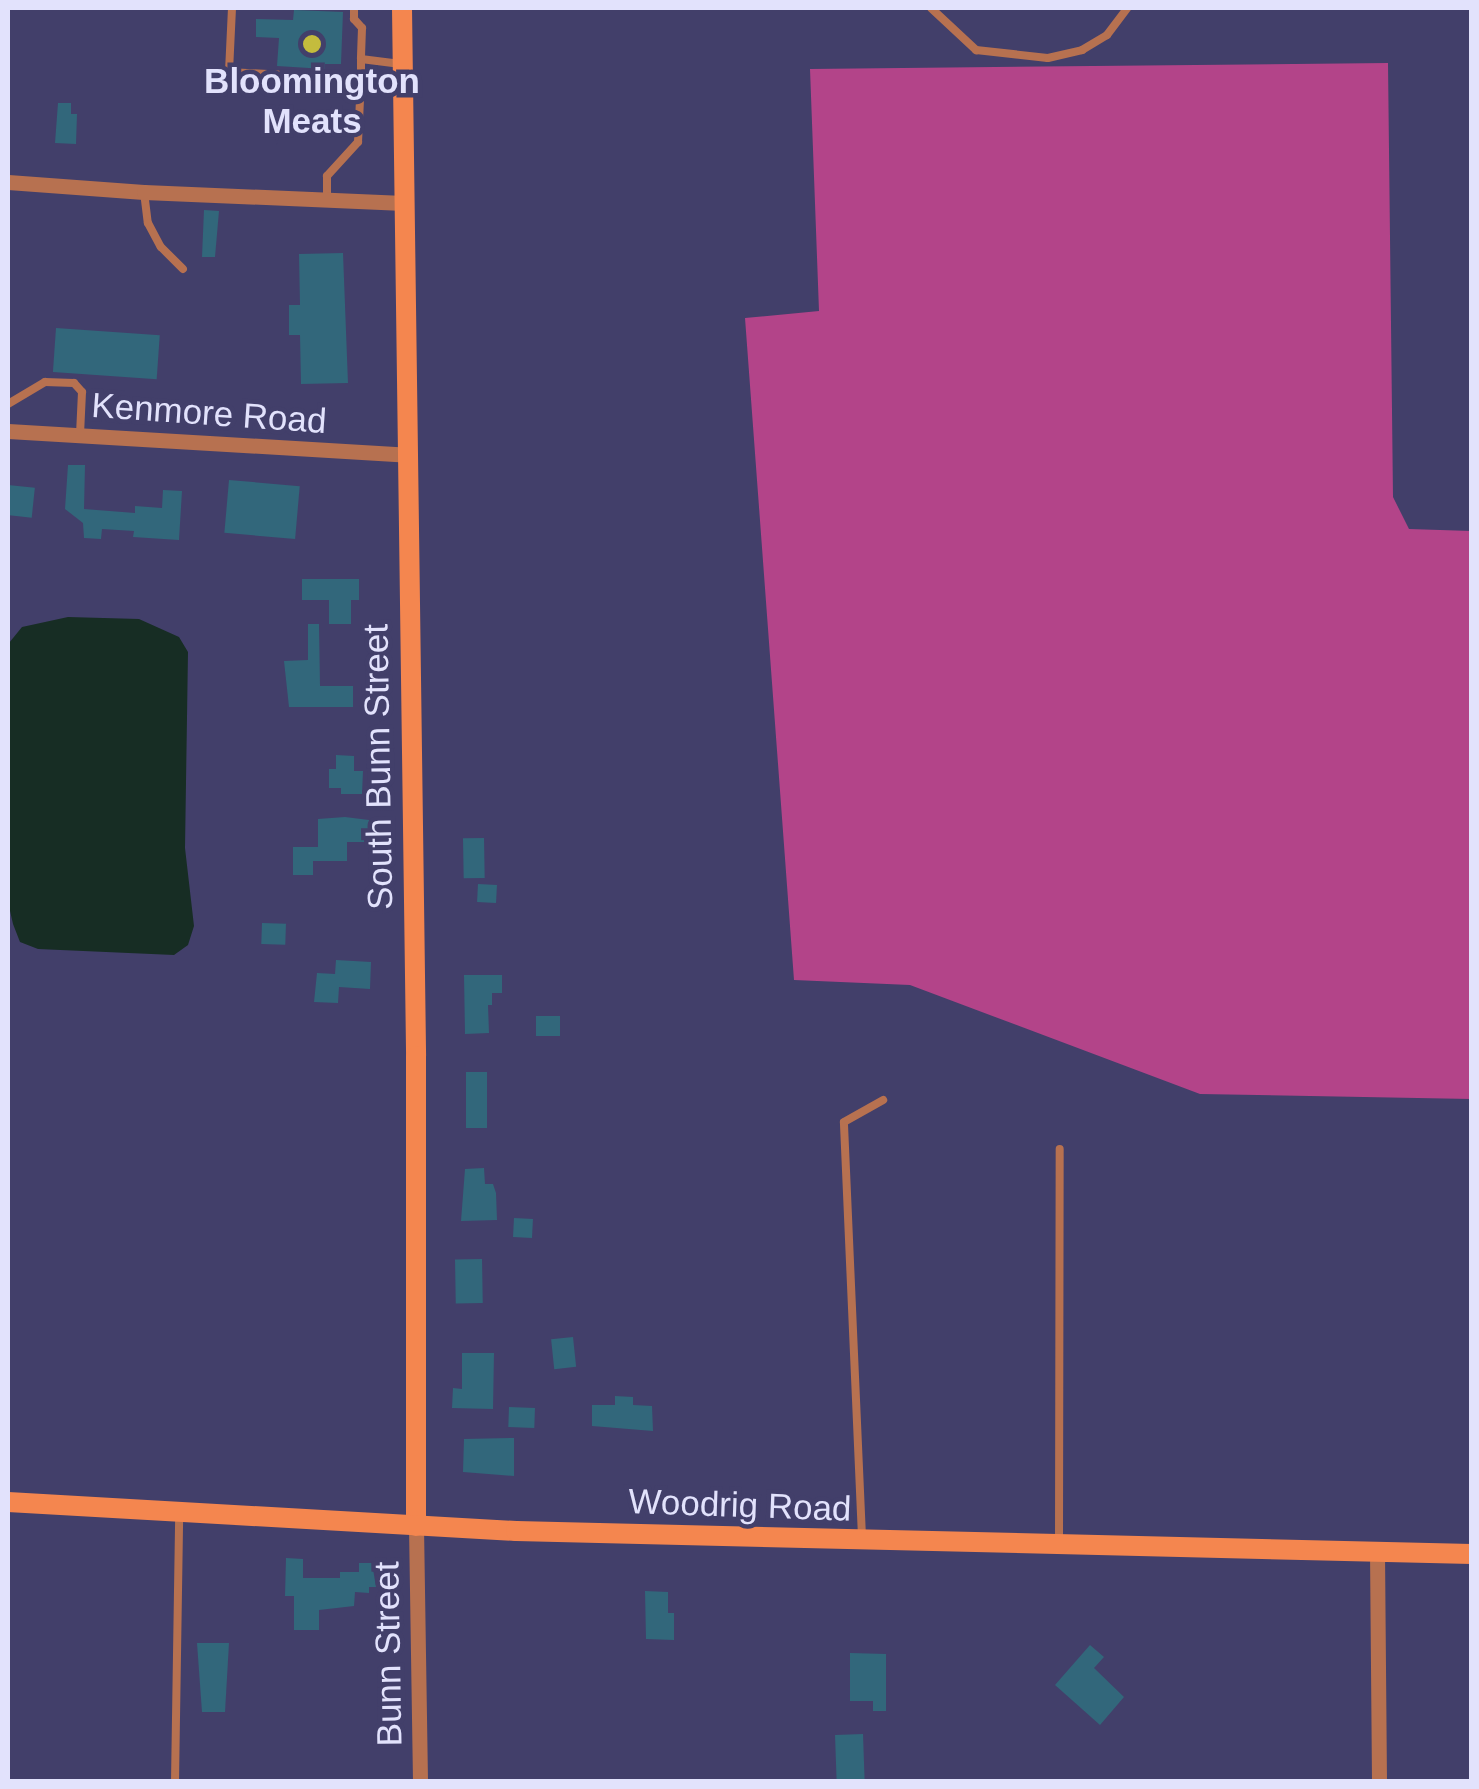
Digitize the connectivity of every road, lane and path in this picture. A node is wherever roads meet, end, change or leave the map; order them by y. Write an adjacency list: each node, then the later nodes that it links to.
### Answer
1 (232, 8): 8 (lane)
2 (354, 8): 6 (lane)
3 (402, 8): 7 (street, South Bunn Street)
4 (931, 8): 5 (lane)
5 (1127, 8)
6 (362, 59): 7 (lane); 8 (lane)
7 (402, 64): 12 (street, South Bunn Street)
8 (360, 79): 11 (lane)
9 (8, 182): 10 (street)
10 (144, 192): 11 (street); 13 (lane)
11 (327, 200): 12 (street)
12 (404, 203): 17 (street, South Bunn Street)
13 (183, 270)
14 (8, 404): 16 (lane)
15 (8, 431): 16 (street, Kenmore Road)
16 (80, 435): 17 (street, Kenmore Road)
17 (407, 454): 22 (street, South Bunn Street)
18 (883, 1100): 23 (lane)
19 (1060, 1149): 24 (lane)
20 (8, 1502): 21 (street, Woodrig Road)
21 (180, 1511): 22 (street, Woodrig Road); 27 (lane)
22 (416, 1526): 23 (street, Woodrig Road); 28 (street, Bunn Street)
23 (862, 1541): 24 (street, Woodrig Road)
24 (1059, 1545): 25 (street, Woodrig Road)
25 (1377, 1552): 26 (street, Woodrig Road); 29 (street)
26 (1472, 1554)
27 (175, 1782)
28 (420, 1782)
29 (1380, 1782)

